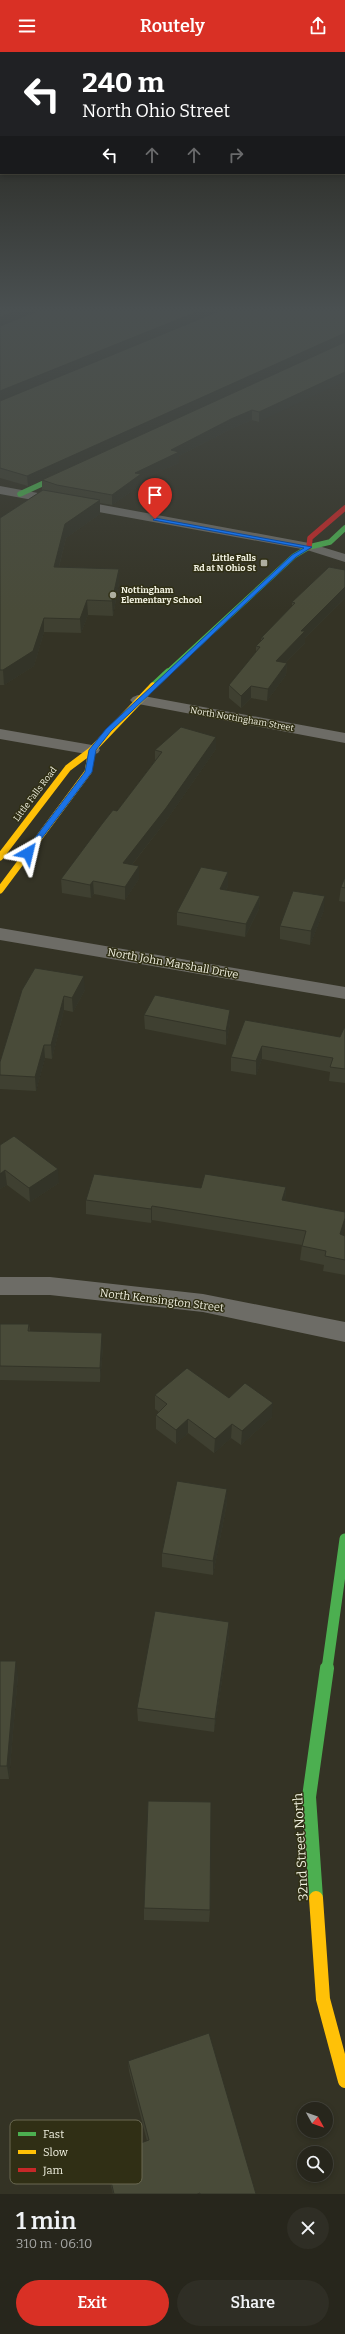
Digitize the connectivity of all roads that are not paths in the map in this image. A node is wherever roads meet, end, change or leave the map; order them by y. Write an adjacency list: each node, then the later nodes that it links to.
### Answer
1 (78, 468): 3 (street)
2 (0, 490): 3 (street)
3 (20, 494): 6 (street)
4 (345, 508): 6 (street, Little Falls Road)
5 (345, 528): 6 (street, Little Falls Road)
6 (309, 547): 7 (street); 8 (street, Little Falls Road)
7 (345, 558)
8 (138, 700): 10 (street, North Nottingham Street); 11 (street, Little Falls Road)
9 (0, 734): 11 (street)
10 (345, 738)
11 (92, 750): 12 (street, Little Falls Road); 13 (street)
12 (0, 857)
13 (0, 890)
14 (0, 934): 15 (street, North John Marshall Drive)
15 (345, 993)
16 (0, 1286): 17 (street, North Kensington Street)
17 (345, 1332)
18 (345, 1539): 19 (street, 32nd Street North)
19 (345, 2081)

